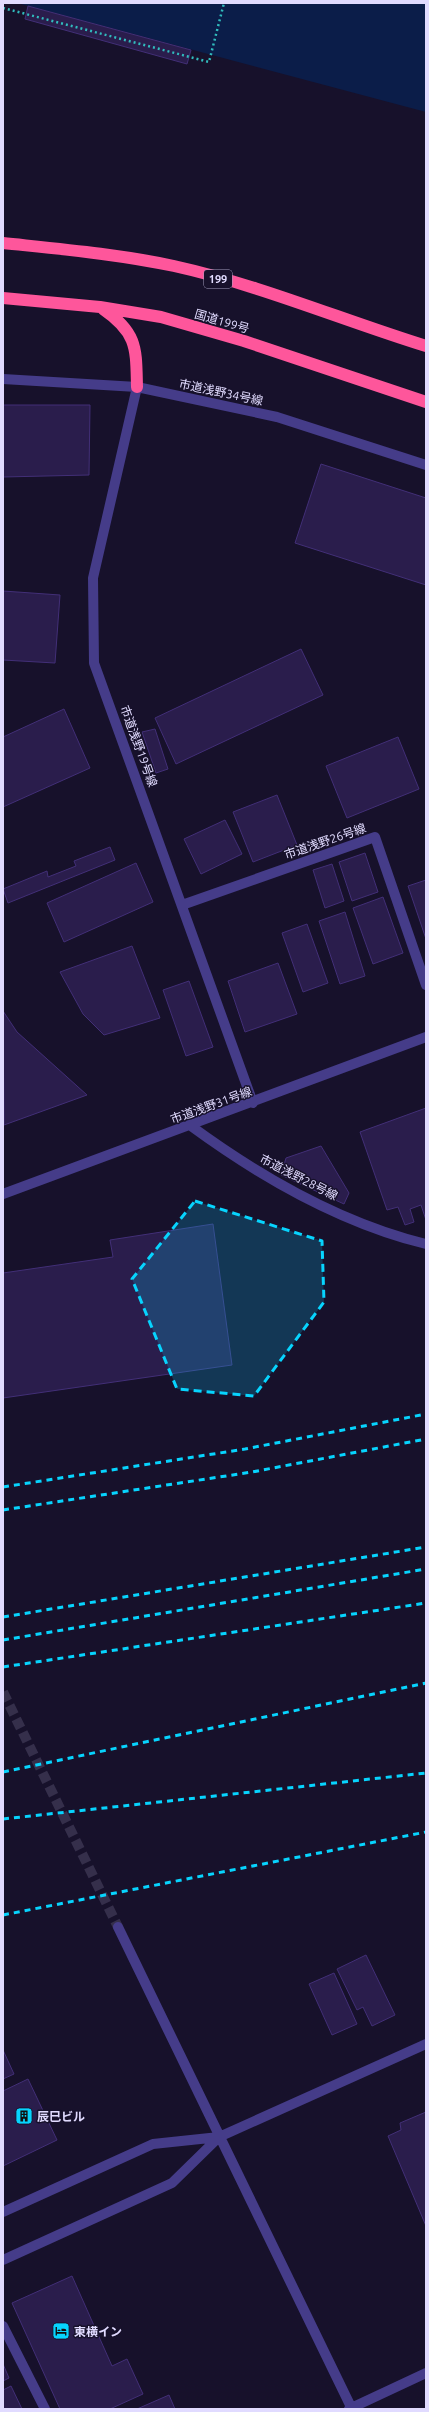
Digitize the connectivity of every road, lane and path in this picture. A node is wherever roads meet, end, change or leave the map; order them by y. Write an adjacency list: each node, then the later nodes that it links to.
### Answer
1 (224, 3): 2 (path)
2 (3, 8)
3 (3, 243): 6 (highway, 199)
4 (3, 298): 5 (highway, 国道199号)
5 (100, 307): 8 (highway); 9 (highway, 国道199号)
6 (426, 346)
7 (3, 379): 8 (street, 市道浅野34号線)
8 (137, 387): 10 (street, 市道浅野34号線); 11 (street, 市道浅野19号線)
9 (426, 402)
10 (426, 465)
11 (182, 905): 12 (street, 市道浅野26号線); 14 (street, 市道浅野19号線)
12 (426, 985)
13 (426, 1037): 14 (street, 市道浅野31号線)
14 (253, 1103): 15 (street, 市道浅野31号線)
15 (191, 1126): 16 (street, 市道浅野31号線); 17 (street, 市道浅野28号線)
16 (3, 1194)
17 (426, 1244)
18 (118, 1927): 20 (street)
19 (426, 2044): 20 (street)
20 (219, 2137): 21 (street); 22 (street); 26 (street)
21 (3, 2212)
22 (3, 2260)
23 (3, 2326): 25 (street)
24 (426, 2373): 26 (street)
25 (45, 2409)
26 (351, 2409)

